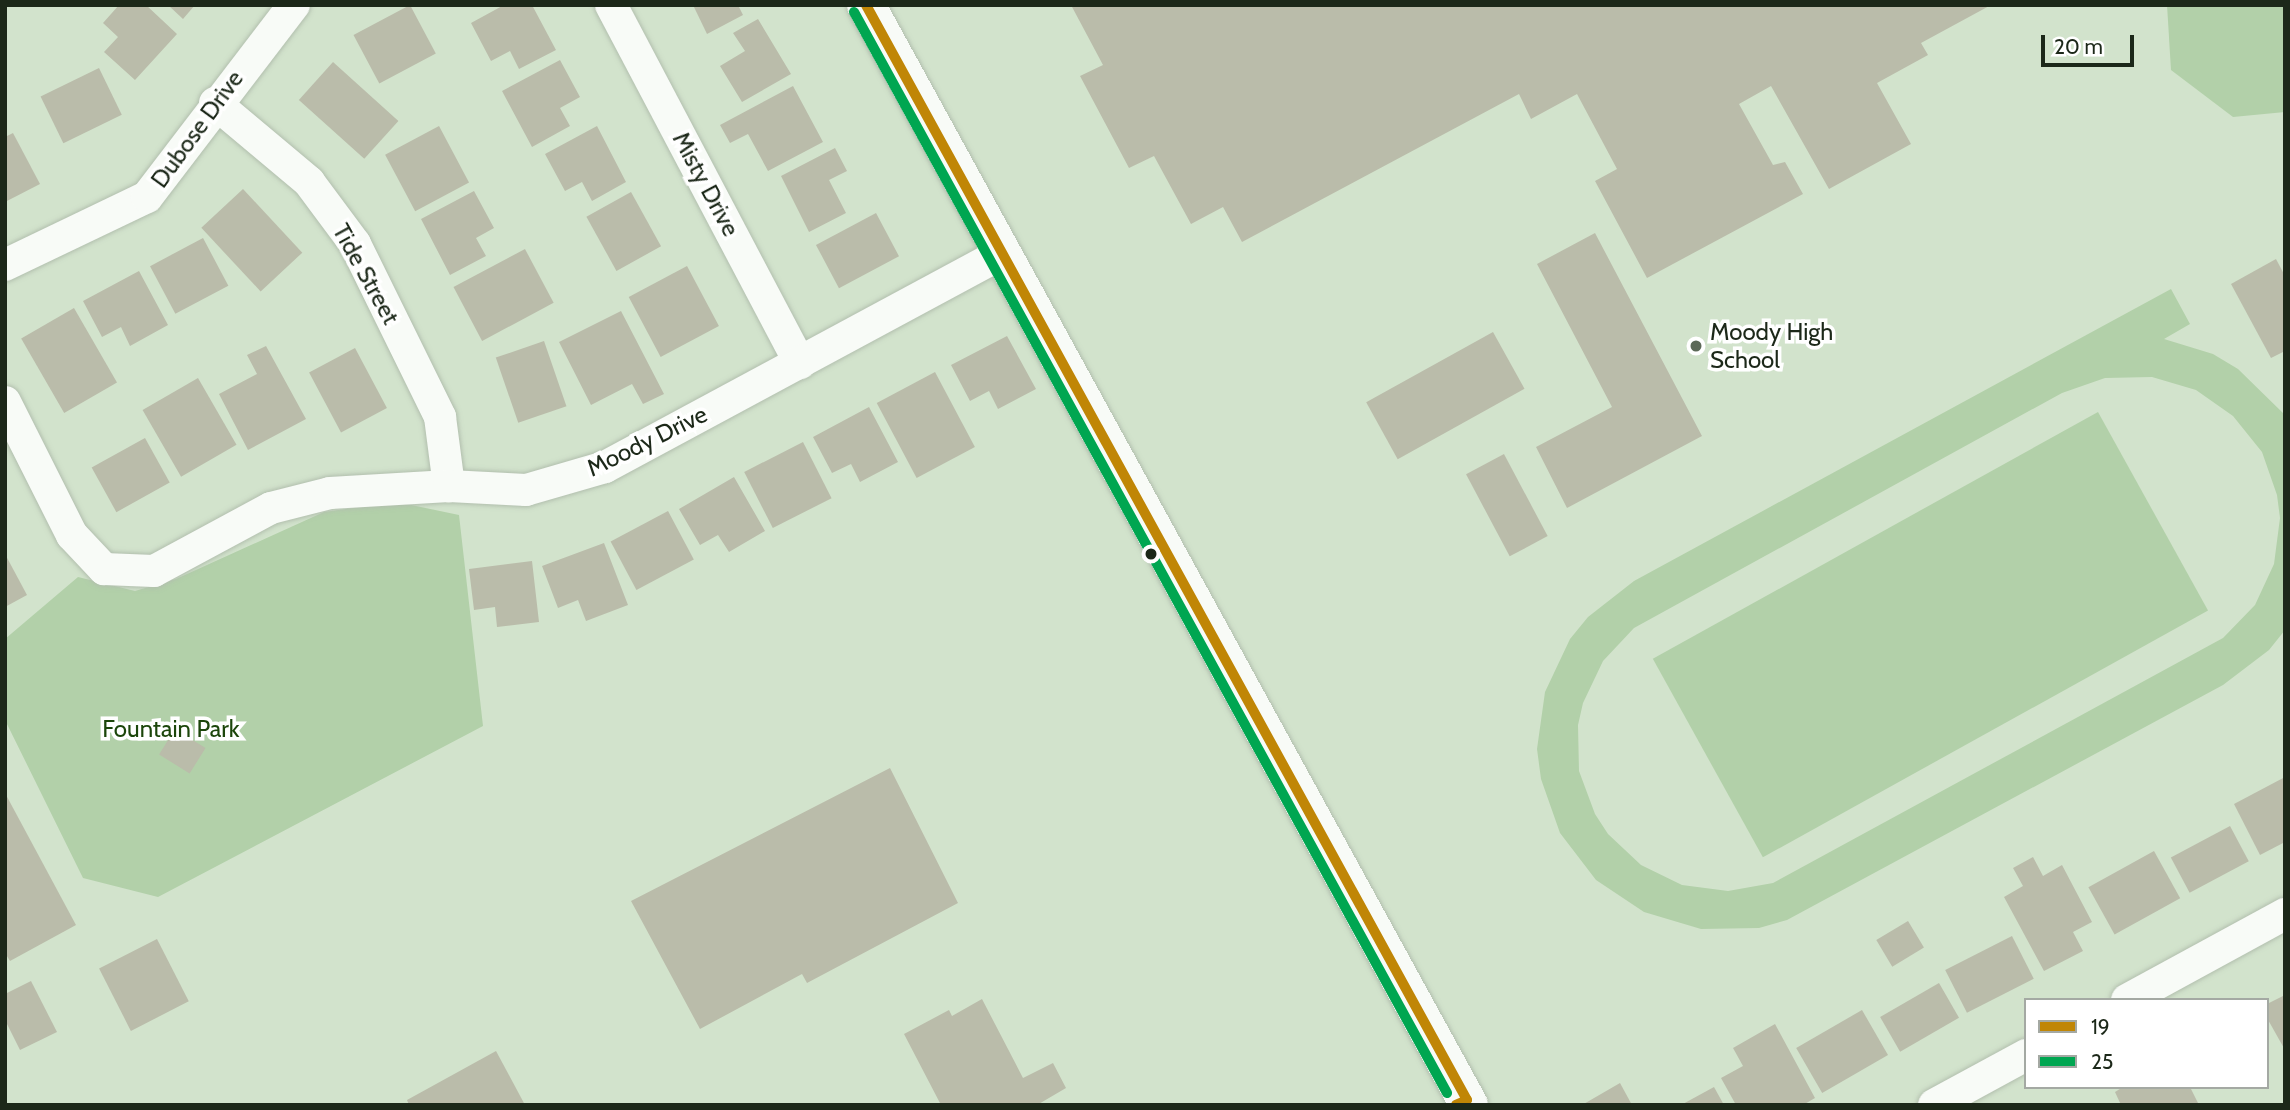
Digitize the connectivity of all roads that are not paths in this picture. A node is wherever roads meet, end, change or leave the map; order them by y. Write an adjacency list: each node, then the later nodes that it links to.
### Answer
1 (294, 5): 4 (street, Dubose Drive)
2 (611, 5): 7 (street, Misty Drive)
3 (866, 5): 5 (street)
4 (215, 103): 6 (street, Dubose Drive); 9 (street, Tide Street)
5 (1002, 253): 7 (street, Moody Drive); 13 (street)
6 (5, 265)
7 (800, 363): 9 (street, Moody Drive)
8 (5, 402): 9 (street, Moody Drive)
9 (449, 486)
10 (2285, 914): 11 (street)
11 (2131, 998)
12 (2024, 1056): 14 (street)
13 (1464, 1103)
14 (1934, 1105)

